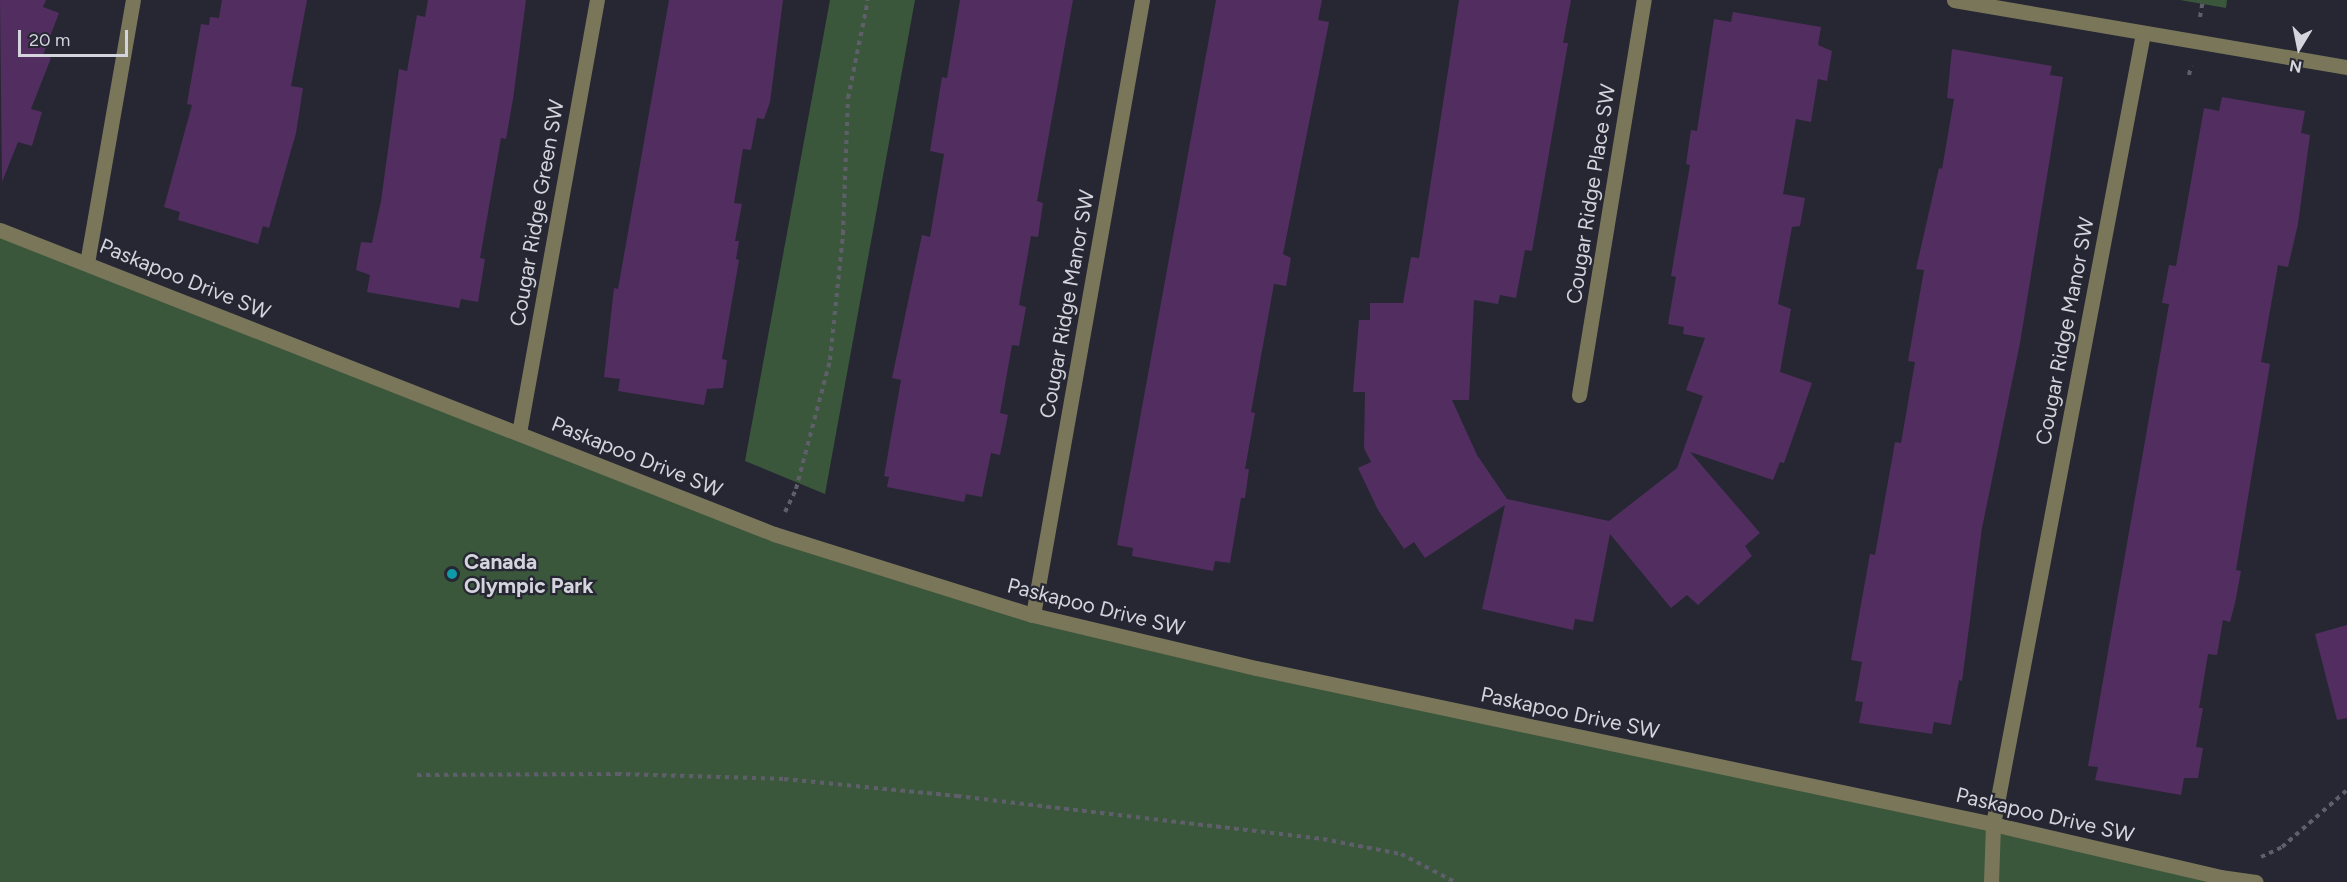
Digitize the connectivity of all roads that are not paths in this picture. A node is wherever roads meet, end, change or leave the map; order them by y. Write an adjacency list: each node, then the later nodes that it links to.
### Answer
1 (133, 0): 9 (street)
2 (597, 0): 11 (street, Cougar Ridge Green SW)
3 (1142, 0): 12 (street, Cougar Ridge Manor SW)
4 (1644, 0): 10 (street, Cougar Ridge Place SW)
5 (1954, 0): 6 (street)
6 (2143, 33): 7 (street); 13 (street, Cougar Ridge Manor SW)
7 (2347, 67)
8 (0, 230): 9 (street, Paskapoo Drive SW)
9 (87, 263): 11 (street, Paskapoo Drive SW)
10 (1579, 395)
11 (519, 433): 12 (street, Paskapoo Drive SW)
12 (1033, 615): 13 (street, Paskapoo Drive SW)
13 (1993, 825): 14 (street, Paskapoo Drive SW); 15 (street, Cougar Ridge Manor SW)
14 (2221, 879): 16 (street, Paskapoo Drive SW)
15 (1990, 882)
16 (2256, 882)

